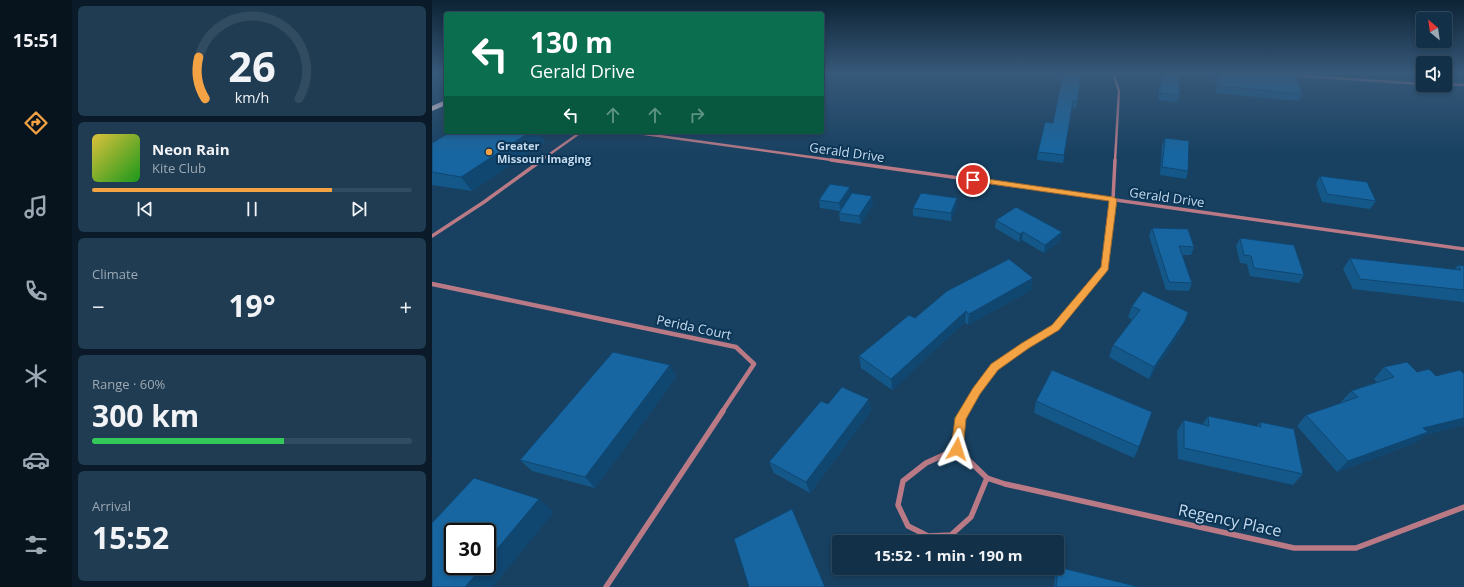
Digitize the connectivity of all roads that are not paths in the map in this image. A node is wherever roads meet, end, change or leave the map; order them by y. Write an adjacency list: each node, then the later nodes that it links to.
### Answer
1 (1118, 100): 6 (street)
2 (444, 103): 3 (main road)
3 (435, 108)
4 (578, 134): 7 (street)
5 (644, 134): 6 (street, Gerald Drive)
6 (1113, 199): 8 (street, Gerald Drive); 10 (street)
7 (432, 236)
8 (1464, 249)
9 (432, 284): 13 (street, Perida Court)
10 (957, 449): 11 (street); 11 (street)
11 (987, 478): 12 (street, Regency Place)
12 (1464, 507)
13 (606, 587)

